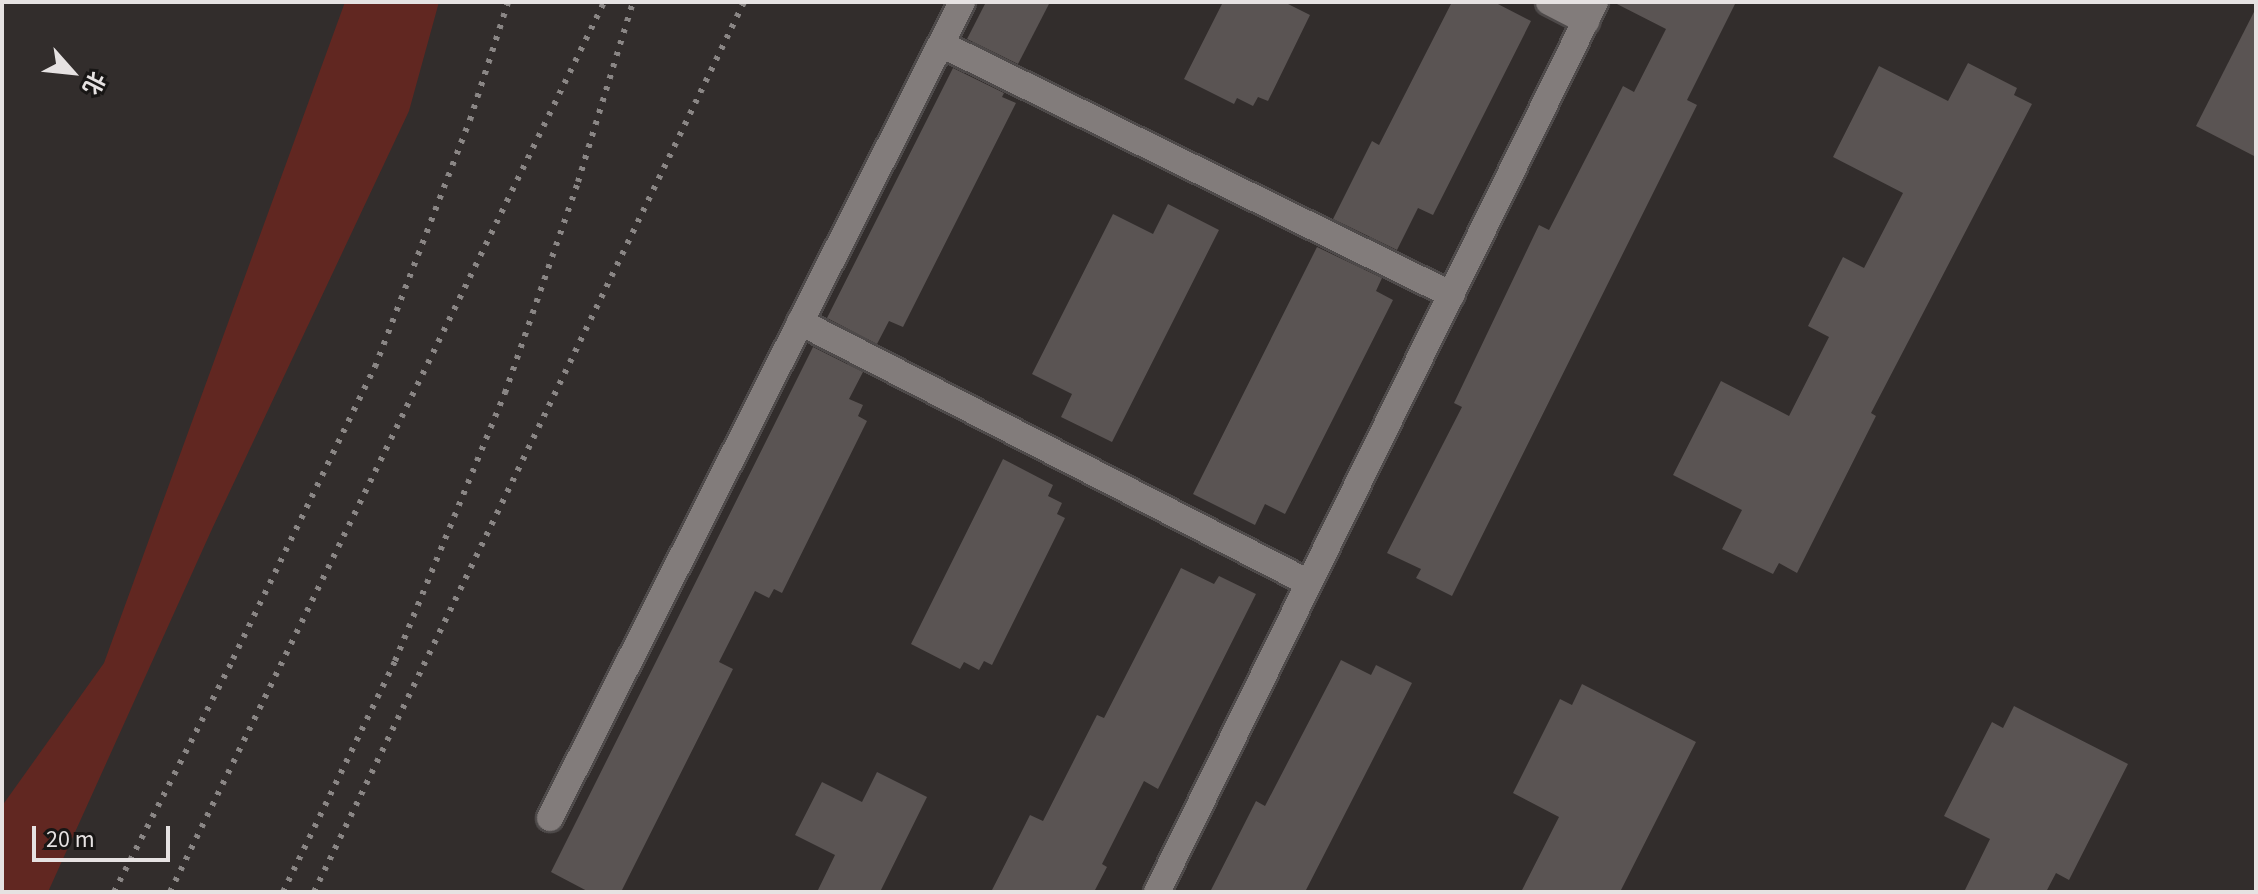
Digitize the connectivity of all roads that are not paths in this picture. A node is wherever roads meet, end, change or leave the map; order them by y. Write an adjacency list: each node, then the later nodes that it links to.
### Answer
1 (962, 2): 4 (lane)
2 (1549, 2): 3 (lane)
3 (1591, 11): 5 (lane)
4 (941, 44): 5 (lane); 6 (lane)
5 (1452, 295): 7 (lane)
6 (800, 322): 7 (lane); 8 (lane)
7 (1309, 583): 9 (lane)
8 (550, 818)
9 (1157, 892)

